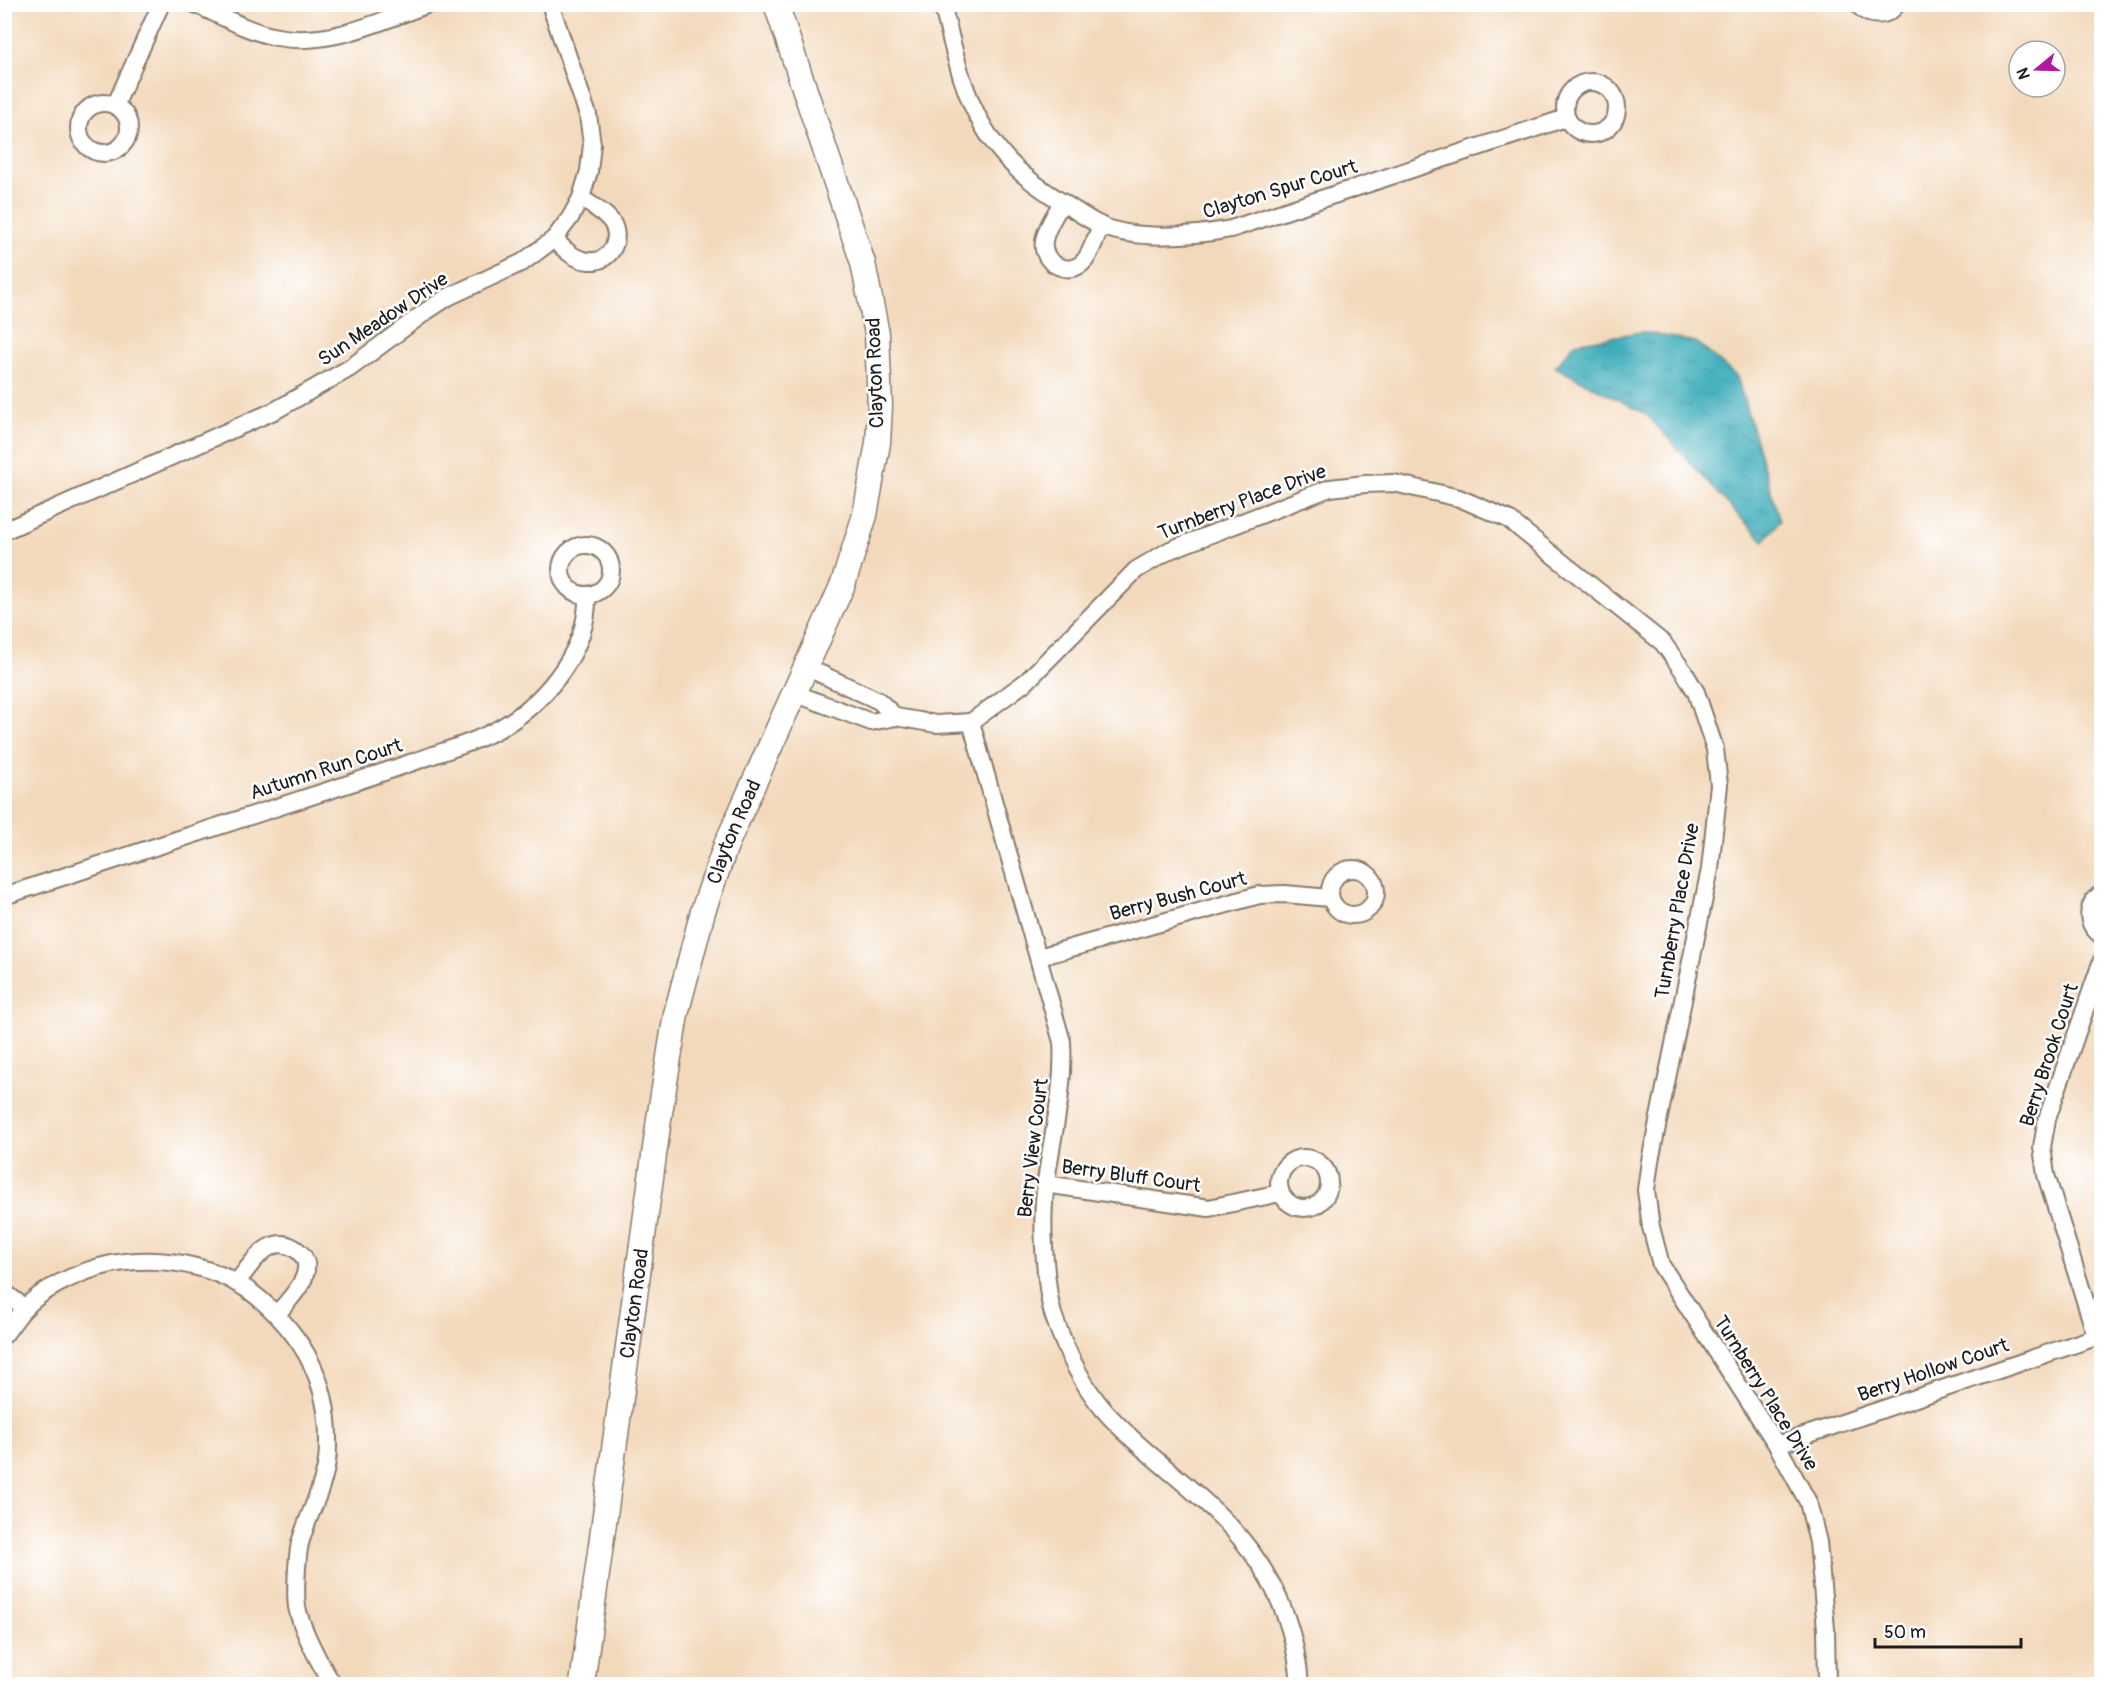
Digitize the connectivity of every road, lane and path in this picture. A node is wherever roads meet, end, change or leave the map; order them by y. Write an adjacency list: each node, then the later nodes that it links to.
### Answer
1 (161, 4): 9 (street)
2 (195, 4): 3 (street)
3 (429, 4)
4 (550, 4): 11 (street, Sun Meadow Drive)
5 (776, 4): 17 (main road, Clayton Road)
6 (942, 4): 12 (street, Clayton Spur Court)
7 (1858, 4): 8 (street)
8 (1898, 4)
9 (115, 106)
10 (1566, 118): 13 (street, Clayton Spur Court)
11 (581, 198): 14 (street, Sun Meadow Drive); 14 (street)
12 (1062, 202): 13 (street, Clayton Spur Court); 13 (street)
13 (1101, 226)
14 (554, 239): 15 (street, Sun Meadow Drive)
15 (4, 531)
16 (587, 595): 22 (street, Autumn Run Court)
17 (806, 667): 18 (main road, Clayton Road); 19 (street)
18 (794, 693): 19 (street); 37 (main road, Clayton Road)
19 (896, 717): 20 (street)
20 (970, 722): 25 (street, Berry View Court); 35 (street, Turnberry Place Drive)
21 (2102, 893): 24 (street)
22 (4, 896)
23 (1330, 898): 25 (street, Berry Bush Court)
24 (2102, 936)
25 (1039, 957): 27 (street, Berry View Court)
26 (2102, 960): 34 (street, Berry Brook Court)
27 (1045, 1184): 28 (street, Berry Bluff Court); 38 (street, Berry View Court)
28 (1280, 1193)
29 (236, 1283): 31 (street); 32 (street); 32 (street)
30 (4, 1292): 31 (street)
31 (25, 1308): 33 (street)
32 (277, 1314): 36 (street)
33 (4, 1335)
34 (2099, 1336): 35 (street, Berry Hollow Court)
35 (1778, 1445): 39 (street, Turnberry Place Drive)
36 (333, 1684)
37 (582, 1684)
38 (1299, 1684)
39 (1827, 1684)

